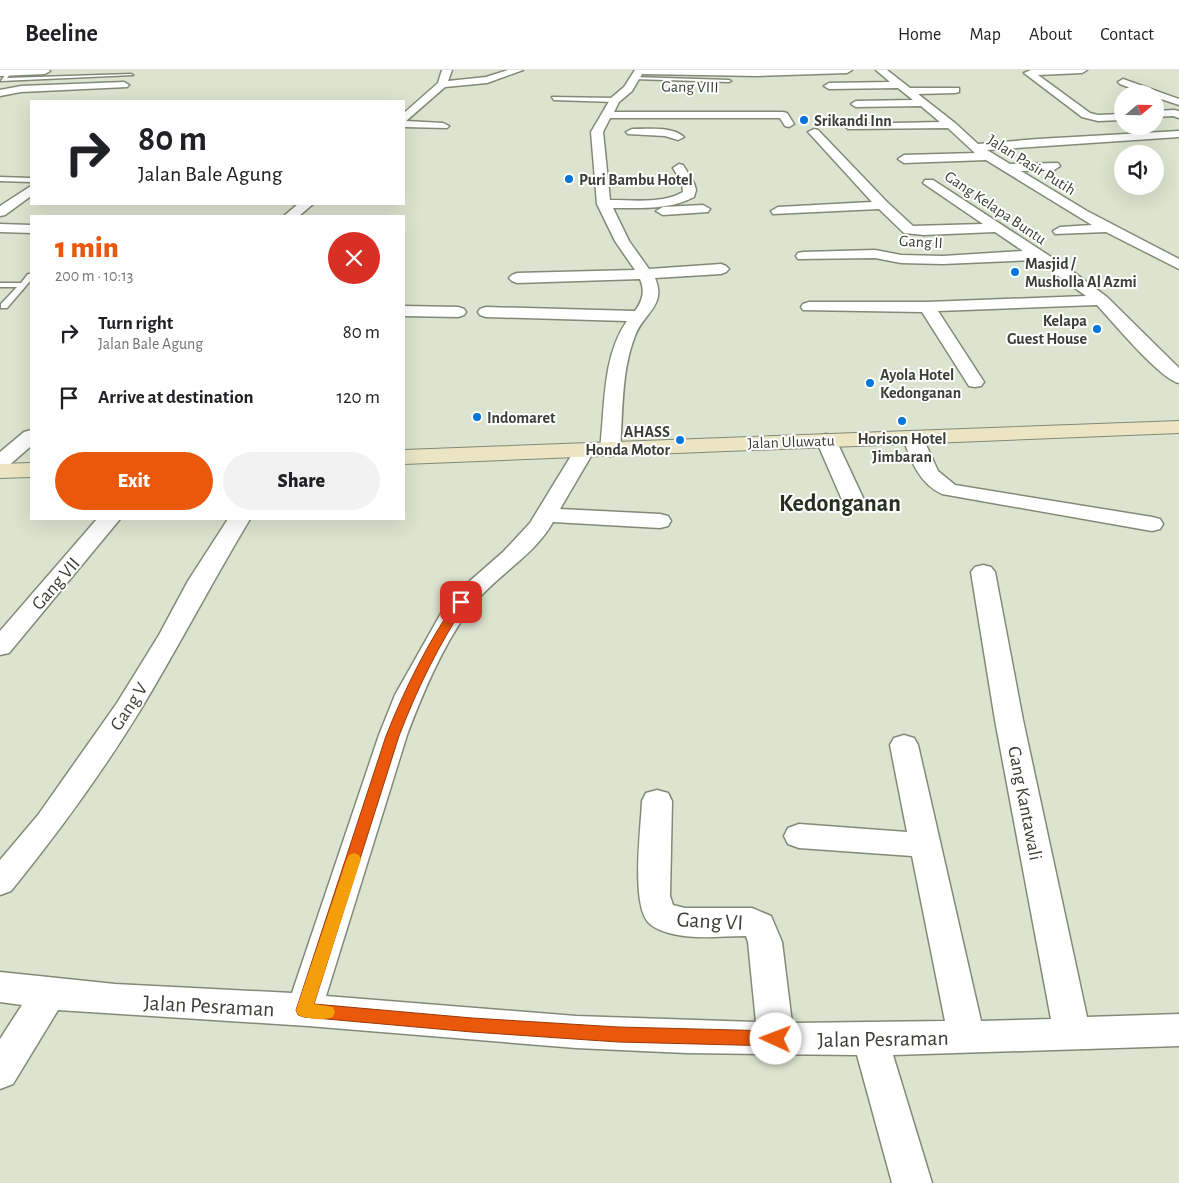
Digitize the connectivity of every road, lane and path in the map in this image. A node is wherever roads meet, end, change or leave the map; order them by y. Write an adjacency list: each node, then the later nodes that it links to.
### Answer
1 (61, 70): 12 (street)
2 (184, 70): 3 (lane)
3 (210, 70)
4 (447, 70): 15 (street)
5 (518, 70): 15 (street)
6 (847, 70): 11 (street)
7 (881, 70): 18 (street, Jalan Pasir Putih)
8 (1082, 70): 32 (street)
9 (4, 73): 12 (street)
10 (133, 73): 12 (lane); 16 (street)
11 (638, 73): 13 (lane); 23 (street)
12 (42, 75)
13 (729, 81)
14 (1122, 82): 25 (street)
15 (442, 84): 31 (street)
16 (124, 85): 20 (street); 21 (street)
17 (829, 86): 18 (street)
18 (905, 88): 19 (street); 27 (street, Jalan Pasir Putih)
19 (954, 90)
20 (0, 93)
21 (119, 96)
22 (554, 98): 23 (lane)
23 (614, 100): 24 (street, Gang VIII); 30 (street)
24 (635, 100)
25 (1179, 102)
26 (856, 104): 27 (street)
27 (923, 104): 35 (street, Jalan Pasir Putih)
28 (1177, 112): 29 (street)
29 (1164, 113)
30 (607, 115): 34 (street); 38 (street)
31 (405, 117)
32 (1114, 117)
33 (405, 124): 36 (street)
34 (789, 124)
35 (951, 125): 37 (street); 42 (street, Jalan Pasir Putih)
36 (443, 126)
37 (852, 127)
38 (597, 132): 41 (street); 56 (street)
39 (814, 132): 55 (street)
40 (1179, 134): 42 (street)
41 (678, 136)
42 (974, 148): 43 (street, Jalan Pasir Putih)
43 (987, 156): 44 (street); 47 (street, Jalan Pasir Putih)
44 (904, 160)
45 (1054, 166): 47 (street)
46 (679, 168): 56 (street)
47 (1008, 168): 51 (street, Jalan Pasir Putih)
48 (1066, 174): 51 (street)
49 (0, 179): 50 (lane)
50 (30, 180)
51 (1029, 181): 63 (street, Jalan Pasir Putih)
52 (928, 183): 62 (street, Gang Kelapa Buntu)
53 (30, 191): 59 (street)
54 (305, 205): 60 (street)
55 (882, 205): 58 (street); 62 (street)
56 (606, 209): 57 (street); 70 (street)
57 (703, 210)
58 (778, 211)
59 (0, 212)
60 (292, 215)
61 (0, 228): 64 (street)
62 (996, 228): 66 (street, Gang Kelapa Buntu)
63 (1107, 228): 65 (street); 68 (street, Jalan Pasir Putih)
64 (30, 229)
65 (1060, 231)
66 (1038, 255): 67 (street, Gang II); 75 (street, Gang Kelapa Buntu)
67 (803, 256)
68 (1179, 265)
69 (721, 269): 70 (street)
70 (645, 274): 72 (street); 82 (street)
71 (30, 277): 74 (lane)
72 (517, 278)
73 (0, 285): 74 (lane)
74 (23, 285): 76 (lane)
75 (1101, 300): 78 (street); 83 (street, Gang Kelapa Buntu)
76 (4, 306)
77 (810, 307): 78 (street)
78 (927, 307): 84 (street)
79 (405, 311): 80 (street)
80 (458, 312)
81 (486, 312): 82 (street)
82 (639, 316): 89 (street)
83 (1179, 378)
84 (975, 382)
85 (1179, 428): 87 (street, Jalan Uluwatu)
86 (30, 437): 91 (street)
87 (913, 438): 88 (street, Jalan Uluwatu); 99 (street)
88 (826, 440): 89 (street, Jalan Uluwatu); 94 (street)
89 (597, 450): 90 (street, Jalan Uluwatu); 95 (street)
90 (405, 457)
91 (0, 463)
92 (30, 470): 93 (street)
93 (0, 471)
94 (854, 502)
95 (548, 515): 98 (street); 109 (street)
96 (108, 520): 101 (street, Gang VII)
97 (237, 520): 106 (street, Gang V)
98 (660, 521)
99 (1152, 524)
100 (983, 572): 111 (street, Gang Kantawali)
101 (0, 647)
102 (904, 745): 105 (street)
103 (657, 802): 114 (street, Gang VI)
104 (799, 836): 105 (street)
105 (924, 845): 112 (street)
106 (0, 882)
107 (0, 987): 108 (street, Jalan Pesraman)
108 (48, 995): 109 (street, Jalan Pesraman); 115 (street)
109 (304, 1010): 114 (street, Jalan Pesraman)
110 (1179, 1030): 111 (street, Jalan Pesraman)
111 (1072, 1034): 112 (street, Jalan Pesraman)
112 (966, 1036): 113 (street, Jalan Pesraman)
113 (870, 1038): 114 (street, Jalan Pesraman); 116 (street)
114 (776, 1039)
115 (0, 1072)
116 (912, 1183)

